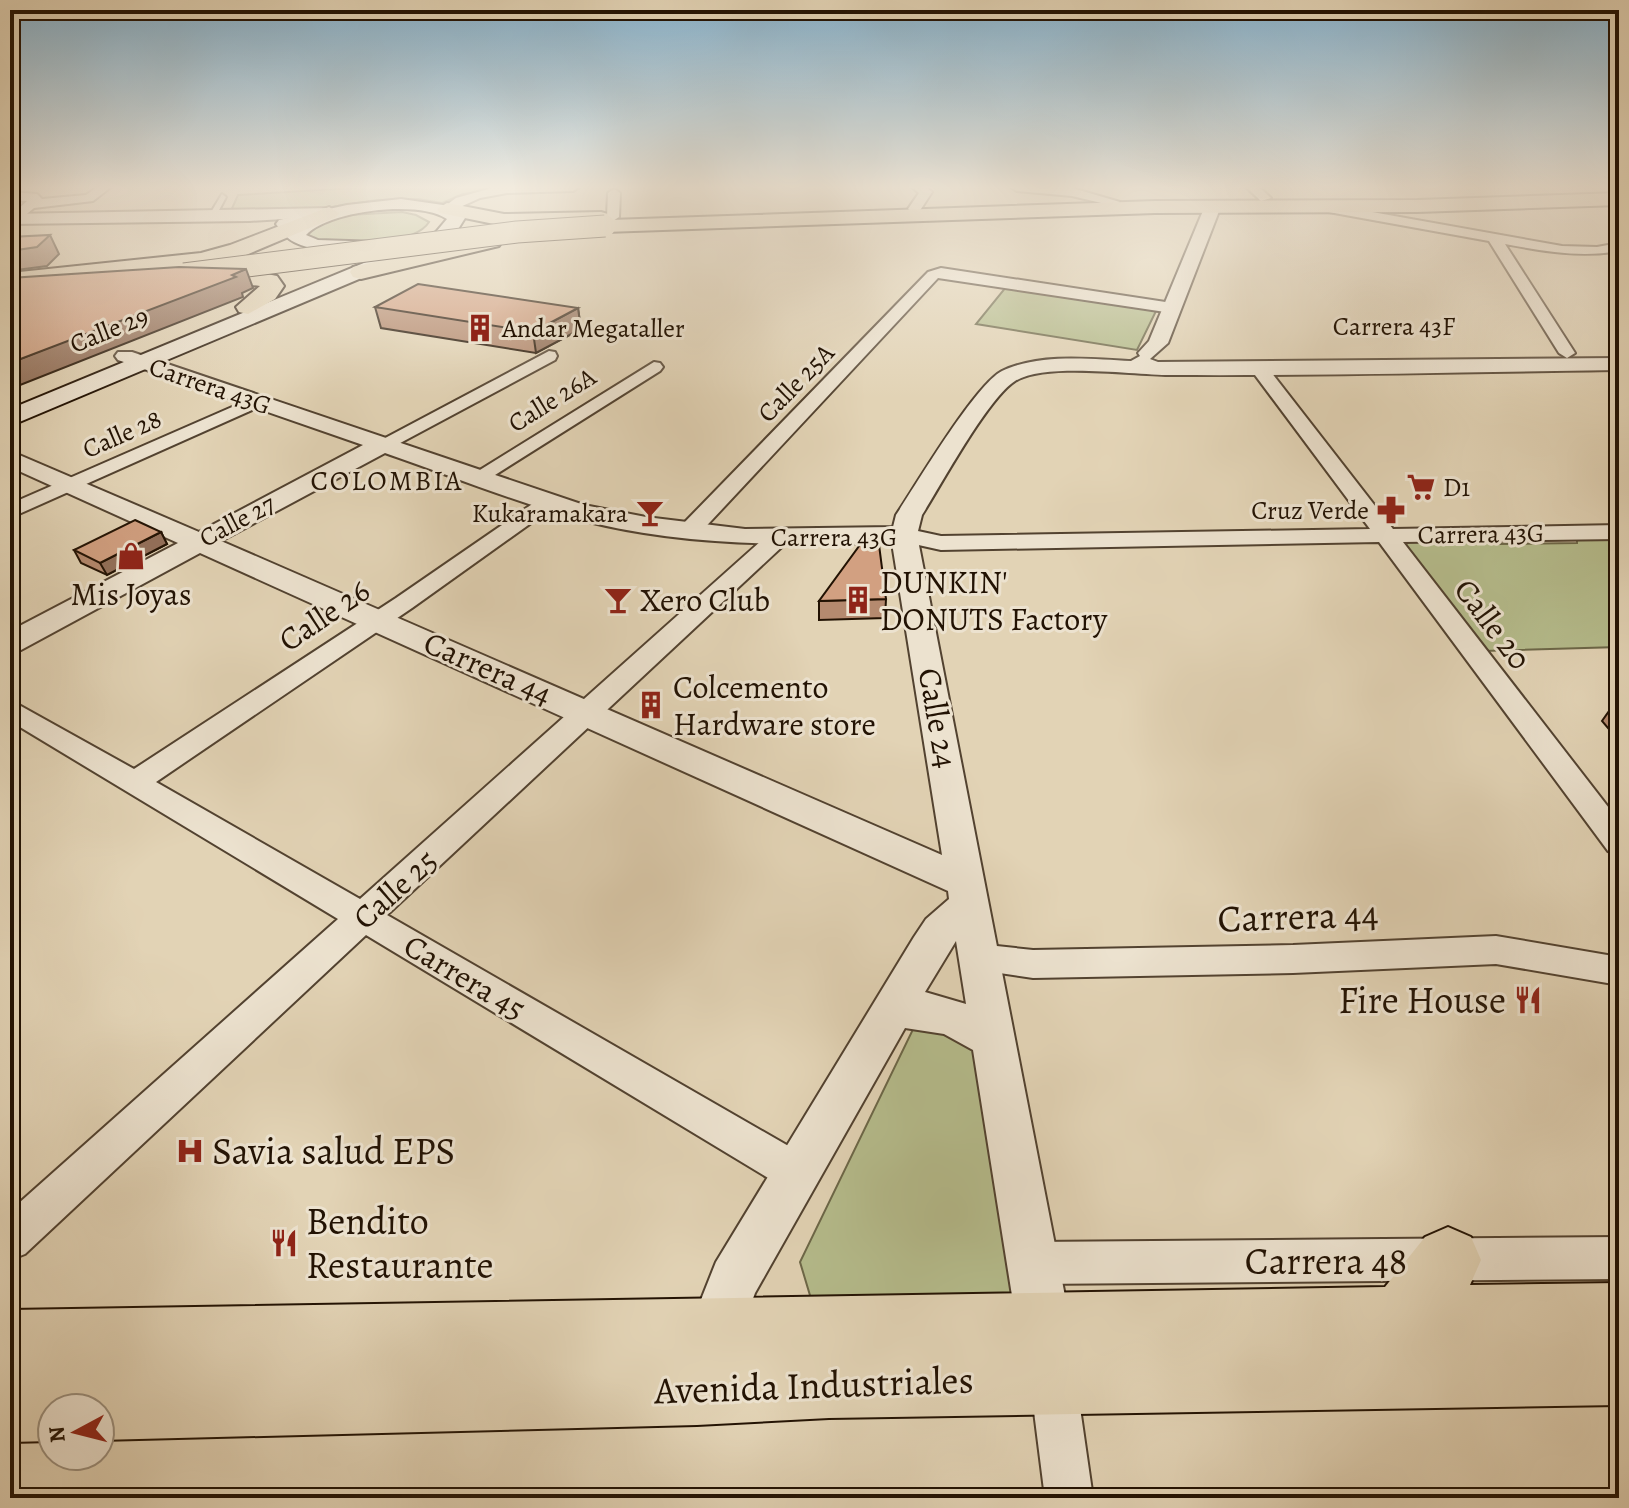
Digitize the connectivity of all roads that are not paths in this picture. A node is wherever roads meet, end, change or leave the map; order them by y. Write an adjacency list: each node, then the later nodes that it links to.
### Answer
1 (186, 257): 11 (main road)
2 (211, 257): 11 (main road)
3 (292, 257): 11 (main road, bridge)
4 (327, 257): 12 (main road, bridge)
5 (370, 257): 13 (main road, Calle 29, bridge)
6 (393, 257): 10 (main road, Calle 29)
7 (418, 257): 10 (main road)
8 (1192, 257): 14 (street)
9 (1506, 257): 16 (street)
10 (361, 272): 19 (main road, Calle 29)
11 (10, 280)
12 (10, 289): 13 (main road)
13 (248, 307): 19 (main road, Calle 29)
14 (1172, 308): 18 (street); 32 (street, Calle 25A)
15 (1619, 352): 16 (street, Carrera 43F)
16 (1567, 353): 18 (street, Carrera 43F)
17 (549, 356): 26 (street, Calle 27)
18 (1159, 357): 22 (street, Carrera 43F); 34 (street, Carrera 43F)
19 (134, 359): 23 (street, Carrera 43G); 24 (main road, Calle 29); 25 (main road, Calle 29)
20 (1619, 364): 22 (street, Carrera 43F)
21 (654, 367): 28 (street, Calle 26A)
22 (1258, 367): 35 (street, Calle 20)
23 (255, 402): 26 (street, Carrera 43G); 29 (street, Calle 28)
24 (10, 403)
25 (10, 418)
26 (382, 445): 28 (street, Carrera 43G); 37 (street, Calle 27)
27 (10, 458): 29 (street, Carrera 44)
28 (477, 478): 30 (street, Carrera 43G)
29 (72, 485): 31 (street, Calle 28); 37 (street, Carrera 44)
30 (548, 502): 32 (street, Carrera 43G); 38 (street, Calle 26)
31 (10, 512)
32 (689, 531): 36 (street, Carrera 43G)
33 (1619, 532): 35 (street, Carrera 43G)
34 (904, 535): 35 (street, Carrera 43G); 36 (street, Carrera 43G); 44 (street, Calle 24)
35 (1384, 535): 43 (street, Calle 20)
36 (778, 538): 41 (street, Calle 25)
37 (201, 541): 38 (street, Carrera 44); 39 (street, Calle 27)
38 (378, 619): 41 (street, Carrera 44); 42 (street, Calle 26)
39 (10, 643)
40 (10, 709): 42 (street, Carrera 45)
41 (588, 714): 44 (street, Carrera 44); 45 (street, Calle 25)
42 (135, 782): 45 (street, Carrera 45)
43 (1619, 843)
44 (966, 893): 46 (street, Calle 24); 48 (street)
45 (363, 917): 50 (street, Carrera 45); 51 (street, Calle 25)
46 (978, 958): 47 (street, Carrera 44); 49 (street, Calle 24)
47 (1619, 971)
48 (895, 1009): 49 (street); 50 (street)
49 (994, 1040): 56 (street, Calle 24)
50 (797, 1173): 58 (street)
51 (10, 1239)
52 (1619, 1258): 53 (street, Carrera 48)
53 (1448, 1260): 55 (main road); 56 (street, Carrera 48)
54 (1619, 1317): 55 (main road, Avenida Industriales)
55 (1402, 1321): 56 (main road, Avenida Industriales)
56 (1043, 1323): 58 (main road, Avenida Industriales); 59 (main road, Avenida Industriales); 61 (street, Calle 24)
57 (10, 1345): 58 (main road, Avenida Industriales)
58 (706, 1362): 60 (main road, Avenida Industriales)
59 (1619, 1369)
60 (10, 1406)
61 (1069, 1498)

